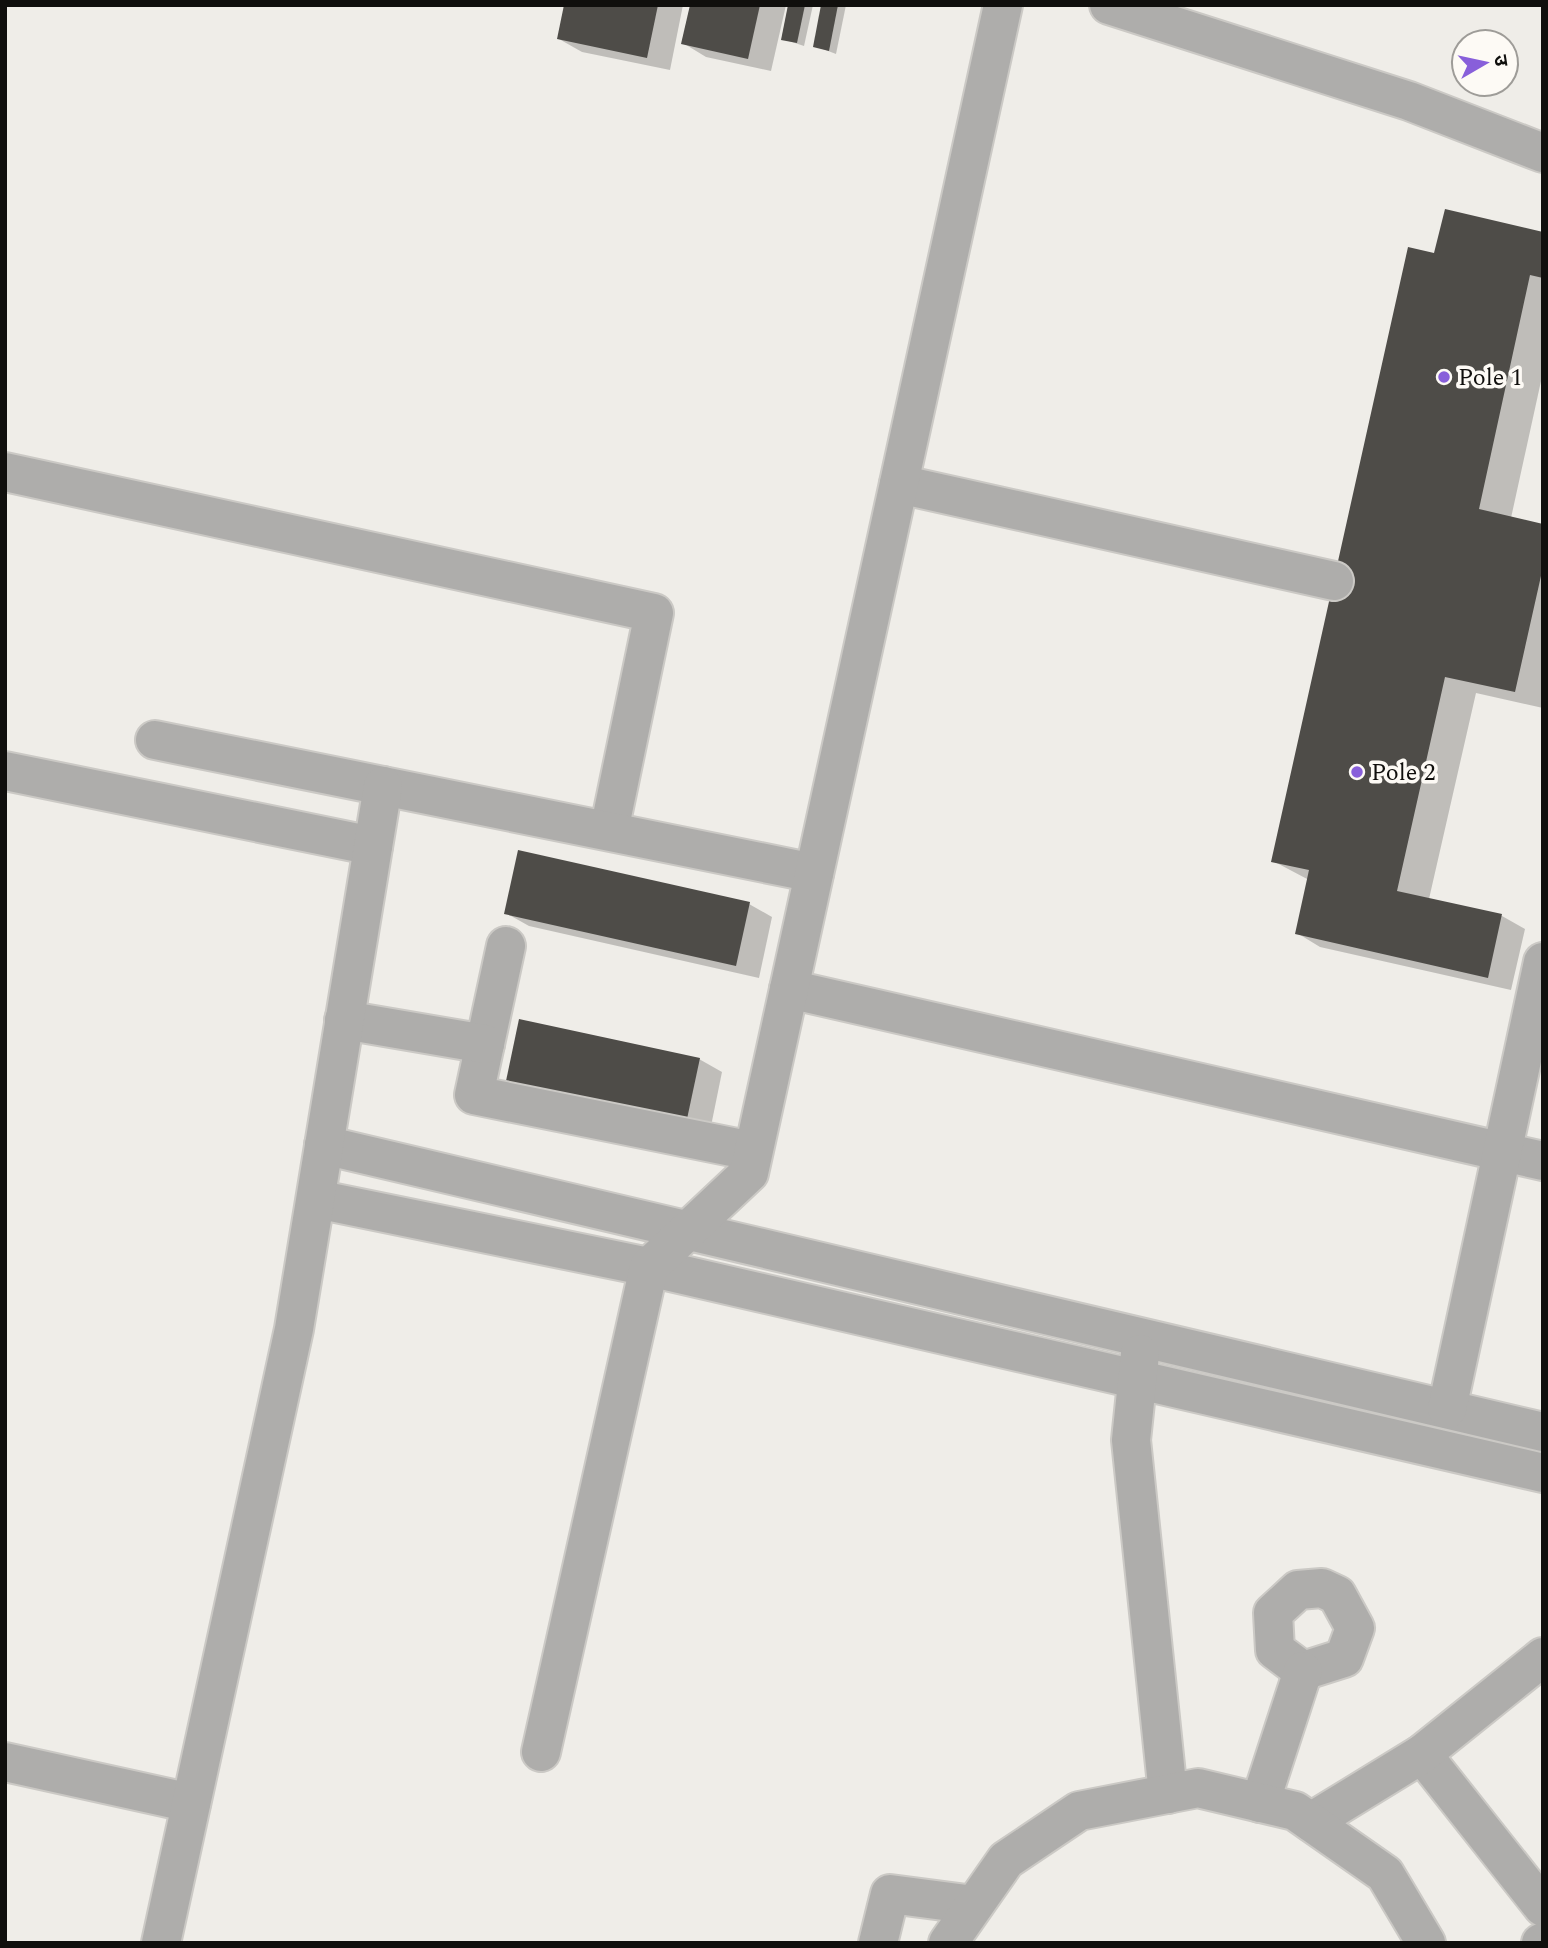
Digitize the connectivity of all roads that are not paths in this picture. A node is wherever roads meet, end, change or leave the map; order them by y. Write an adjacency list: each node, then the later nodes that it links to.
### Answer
1 (1003, 5): 5 (lane)
2 (1109, 5): 3 (lane)
3 (1543, 153)
4 (5, 472): 10 (lane)
5 (899, 484): 6 (lane); 12 (lane)
6 (1334, 581)
7 (155, 740): 9 (lane)
8 (5, 771): 11 (lane)
9 (383, 786): 10 (lane); 11 (lane)
10 (609, 831): 12 (lane)
11 (373, 846): 16 (lane)
12 (814, 873): 15 (lane)
13 (506, 946): 17 (lane)
14 (1543, 962): 20 (lane)
15 (789, 989): 19 (lane); 20 (lane)
16 (344, 1020): 17 (lane); 18 (lane)
17 (485, 1044): 19 (lane)
18 (324, 1145): 22 (lane); 23 (lane)
19 (752, 1151): 23 (lane)
20 (1501, 1151): 21 (lane); 27 (lane)
21 (1543, 1161)
22 (316, 1199): 24 (lane); 37 (lane)
23 (689, 1230): 24 (lane); 25 (lane)
24 (649, 1267): 26 (lane); 32 (lane)
25 (1141, 1337): 26 (lane); 27 (lane)
26 (1137, 1380): 29 (lane); 35 (lane)
27 (1447, 1409): 28 (lane)
28 (1543, 1432)
29 (1543, 1473)
30 (1543, 1657): 33 (lane)
31 (1303, 1671): 36 (lane)
32 (541, 1752)
33 (1422, 1754): 38 (lane); 40 (lane)
34 (5, 1762): 37 (lane)
35 (1168, 1794): 36 (lane); 39 (lane)
36 (1260, 1802): 38 (lane)
37 (191, 1803): 41 (lane)
38 (1311, 1822): 44 (lane)
39 (974, 1905): 42 (lane); 43 (lane)
40 (1543, 1907)
41 (161, 1943)
42 (878, 1943)
43 (948, 1943)
44 (1426, 1943)

